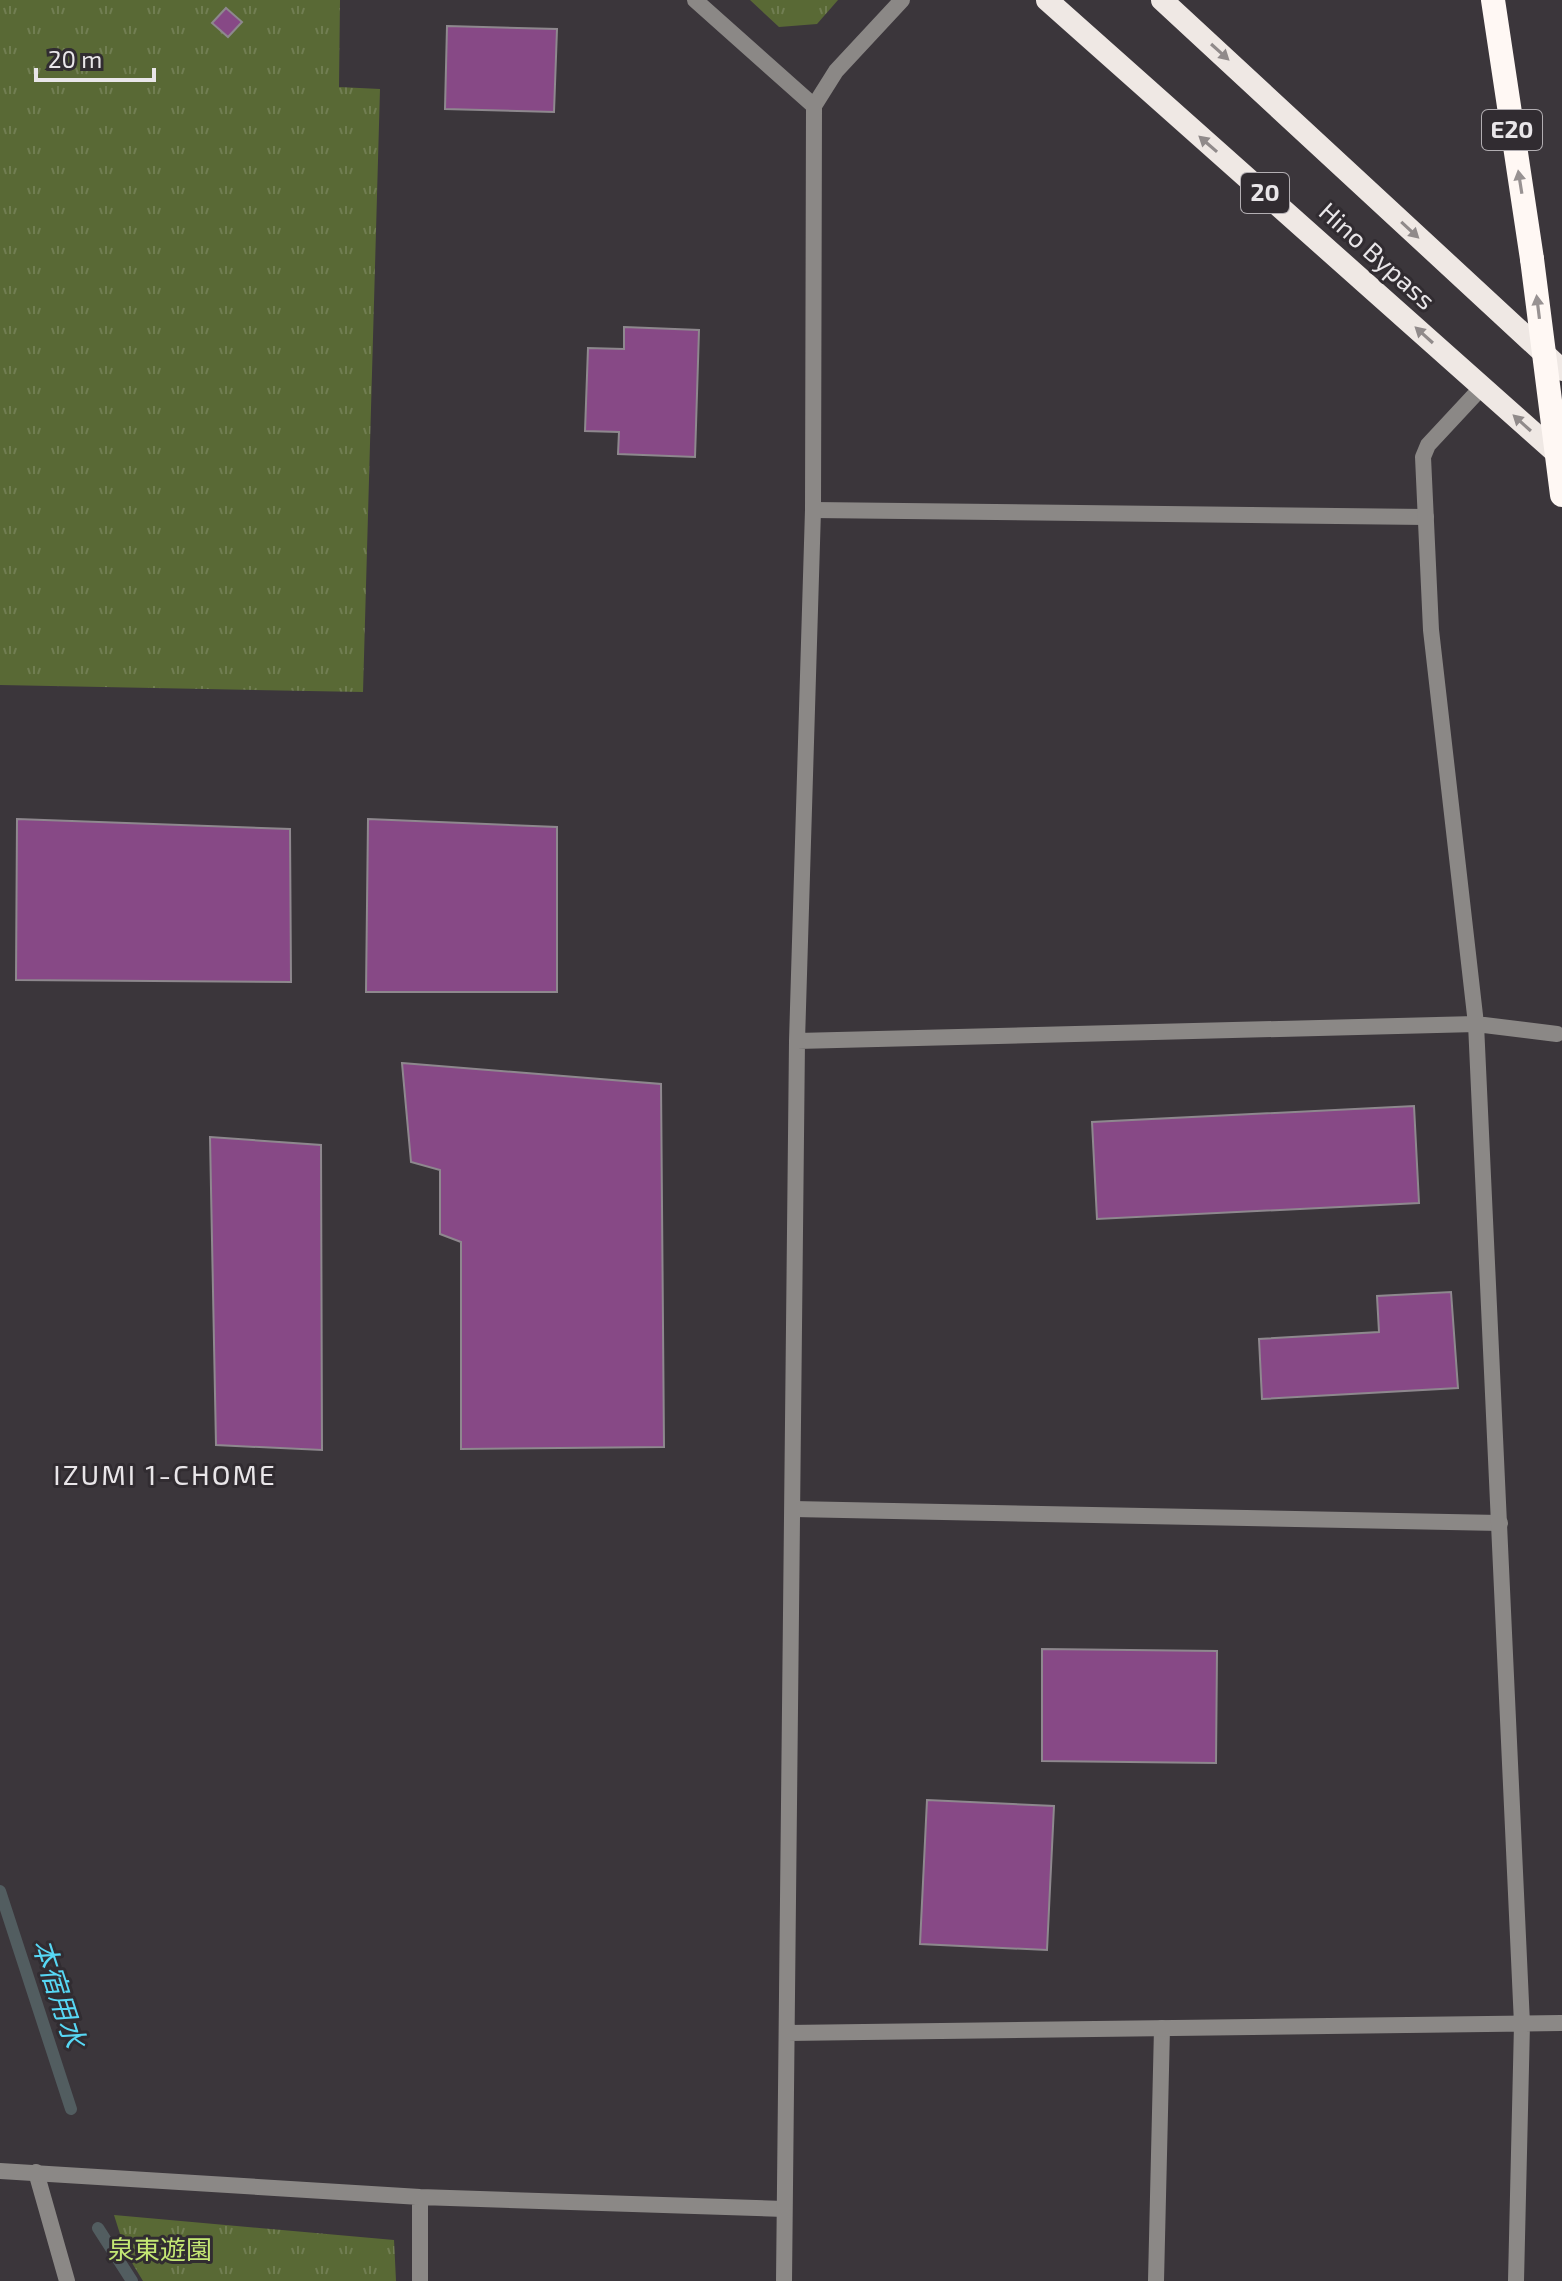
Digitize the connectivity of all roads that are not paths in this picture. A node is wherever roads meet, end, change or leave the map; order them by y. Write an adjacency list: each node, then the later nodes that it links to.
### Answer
1 (695, 0): 6 (street)
2 (902, 0): 6 (street)
3 (1047, 0): 8 (highway, Hino Bypass / 20, one-way to 3)
4 (1162, 0): 7 (highway, Hino Bypass, one-way to 7)
5 (1493, 0): 10 (highway, E20, one-way to 5, bridge)
6 (814, 106): 11 (street)
7 (1562, 370)
8 (1482, 387): 9 (highway, Hino Bypass / 20, one-way to 8); 12 (street)
9 (1562, 458)
10 (1562, 495)
11 (813, 510): 12 (street); 15 (street)
12 (1426, 517): 13 (street)
13 (1476, 1024): 14 (street); 15 (street); 17 (street)
14 (1557, 1034)
15 (797, 1041): 16 (street)
16 (793, 1509): 17 (street); 21 (street)
17 (1500, 1523): 19 (street)
18 (1561, 2023): 19 (street)
19 (1522, 2024): 20 (street); 30 (street)
20 (1162, 2028): 21 (street); 29 (street)
21 (787, 2033): 25 (street)
22 (0, 2171): 23 (street)
23 (36, 2172): 24 (street); 26 (street)
24 (420, 2197): 25 (street); 27 (street)
25 (784, 2209): 28 (street)
26 (67, 2281)
27 (420, 2281)
28 (784, 2281)
29 (1156, 2281)
30 (1516, 2281)

